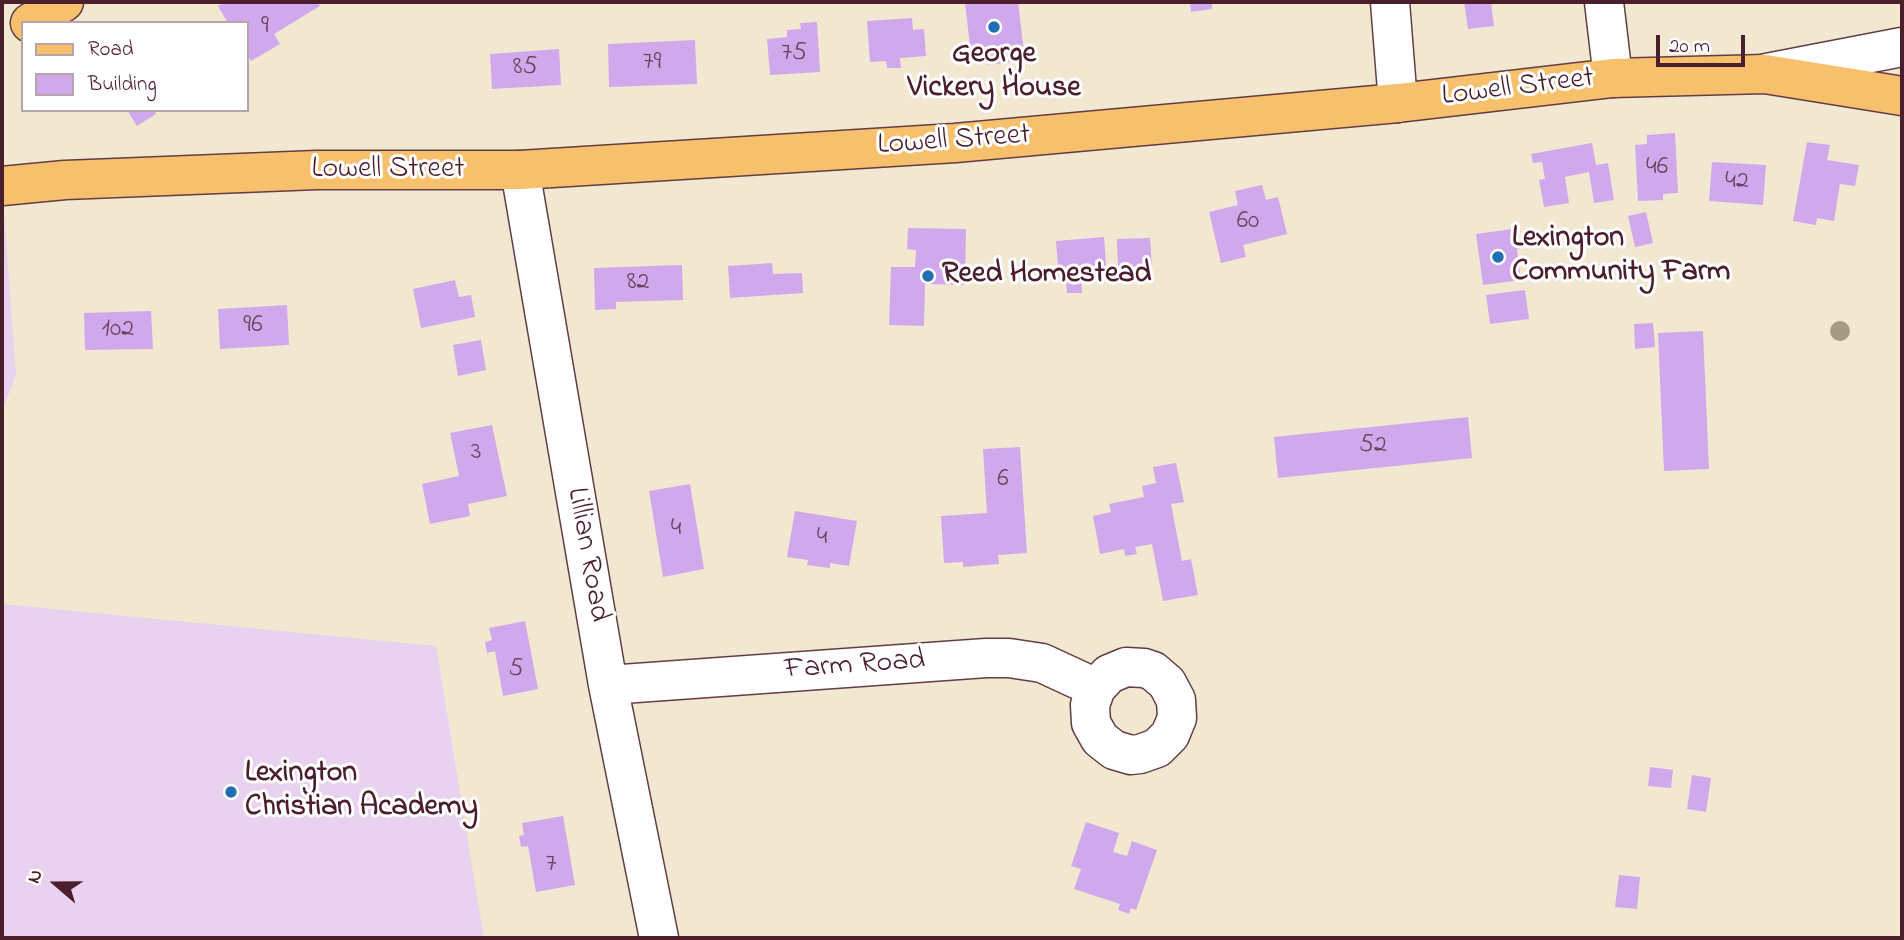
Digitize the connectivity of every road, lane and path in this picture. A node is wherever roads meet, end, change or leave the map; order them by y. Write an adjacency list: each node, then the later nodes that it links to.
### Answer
1 (64, 2): 4 (main road)
2 (1390, 2): 11 (street)
3 (1604, 2): 9 (street)
4 (33, 21)
5 (21, 28): 6 (main road)
6 (2, 40)
7 (1902, 47): 8 (street)
8 (1765, 74): 9 (main road, Lowell Street); 10 (main road, Lowell Street)
9 (1613, 78): 11 (main road, Lowell Street)
10 (1902, 96)
11 (1398, 103): 12 (main road, Lowell Street)
12 (520, 170): 13 (main road, Lowell Street); 14 (street, Lillian Road)
13 (5, 182)
14 (608, 685): 15 (street, Farm Road); 16 (street, Lillian Road)
15 (1096, 688)
16 (659, 938)

